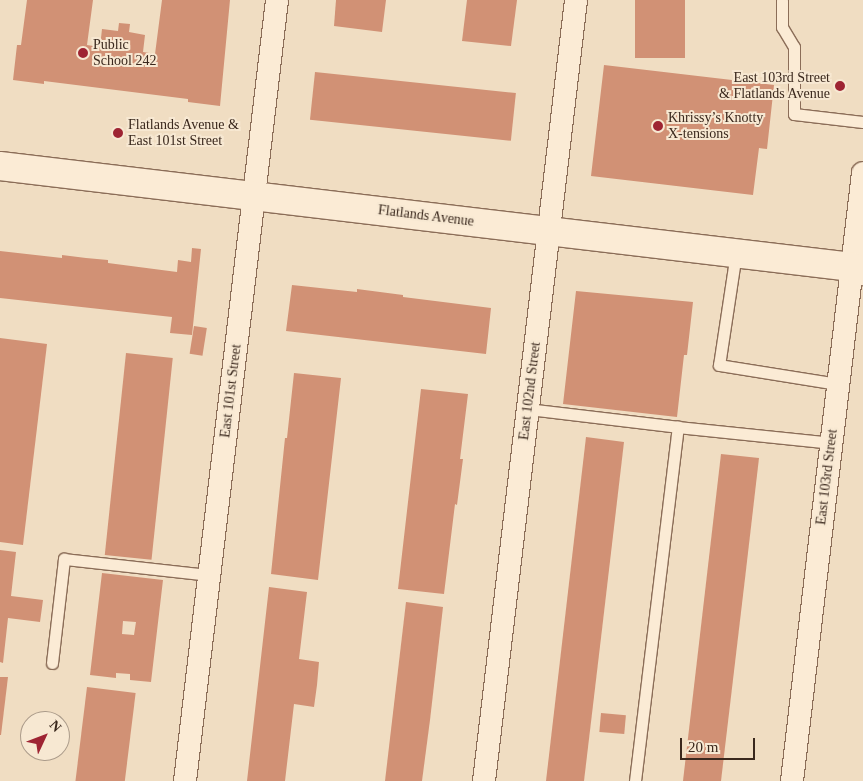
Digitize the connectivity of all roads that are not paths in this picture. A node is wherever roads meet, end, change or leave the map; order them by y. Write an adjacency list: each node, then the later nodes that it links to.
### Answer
1 (276, 0): 7 (street, East 101st Street)
2 (576, 0): 8 (street, East 102nd Street)
3 (782, 0): 4 (lane)
4 (863, 122)
5 (0, 166): 7 (main road, Flatlands Avenue)
6 (863, 173): 10 (street, East 103rd Street)
7 (254, 196): 8 (main road, Flatlands Avenue); 15 (street, East 101st Street)
8 (549, 230): 9 (main road, Flatlands Avenue); 12 (street, East 102nd Street)
9 (736, 253): 10 (main road, Flatlands Avenue); 11 (lane)
10 (859, 268): 11 (street, East 103rd Street)
11 (838, 384): 14 (street, East 103rd Street)
12 (528, 409): 13 (lane); 18 (street, East 102nd Street)
13 (678, 427): 14 (lane); 19 (lane)
14 (832, 443): 20 (street, East 103rd Street)
15 (209, 575): 16 (lane); 17 (street, East 101st Street)
16 (52, 663)
17 (185, 781)
18 (484, 781)
19 (635, 781)
20 (792, 781)

